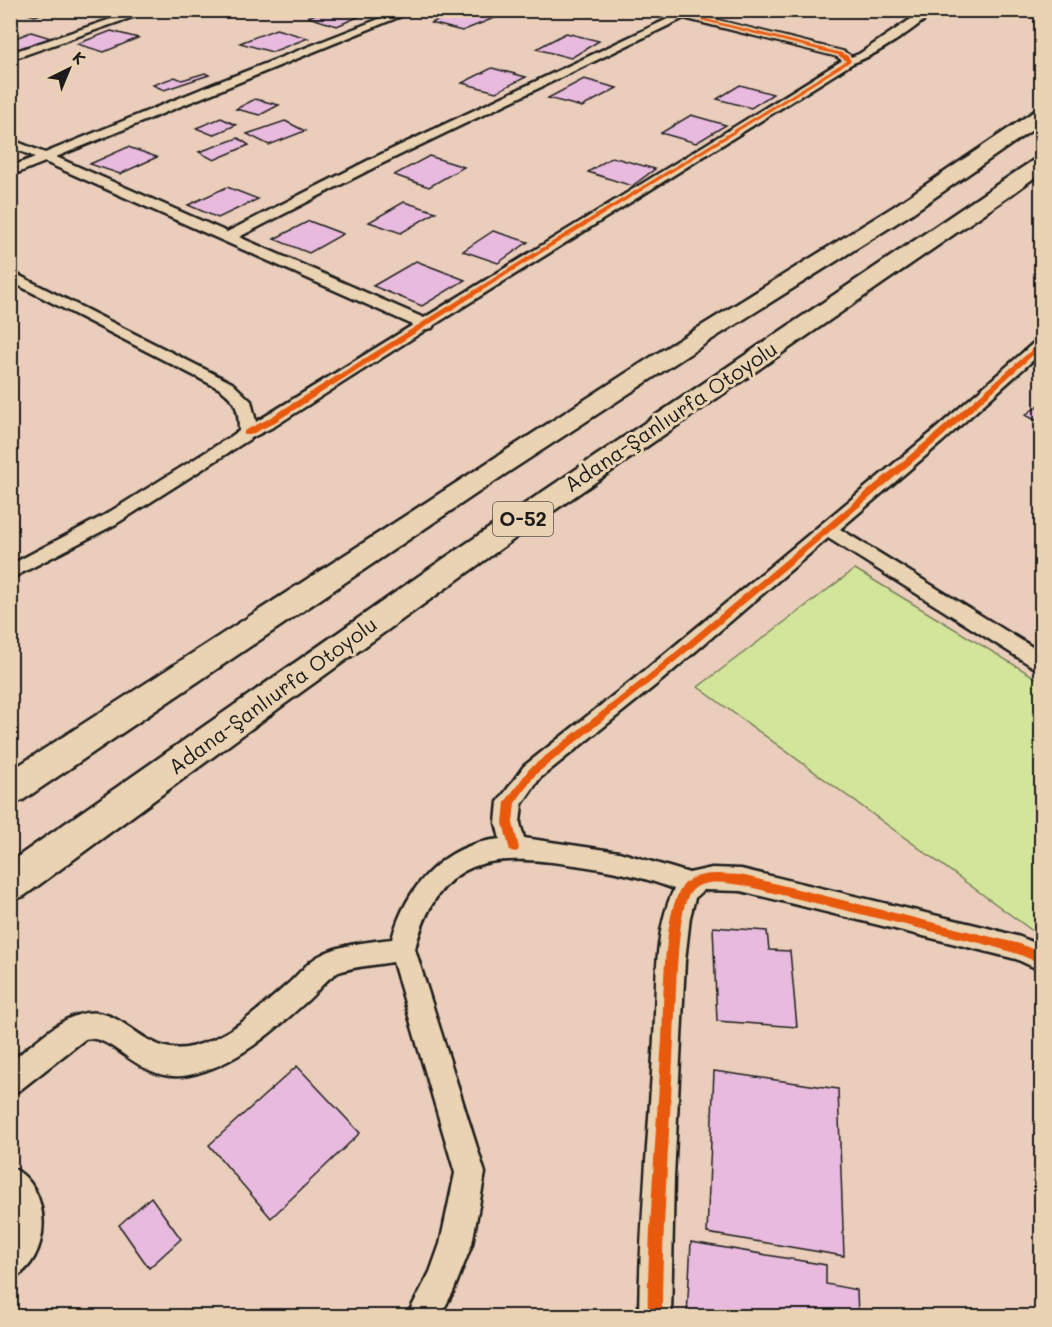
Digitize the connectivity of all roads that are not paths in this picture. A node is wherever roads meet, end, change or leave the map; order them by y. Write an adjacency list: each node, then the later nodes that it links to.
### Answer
1 (149, 10): 7 (street)
2 (412, 10): 11 (street)
3 (663, 10): 5 (street)
4 (896, 10): 6 (street)
5 (687, 13): 8 (street); 14 (street)
6 (928, 14): 8 (street)
7 (11, 56)
8 (849, 61): 16 (street)
9 (1041, 114): 22 (highway, O-52)
10 (10, 142): 11 (street)
11 (46, 158): 13 (street); 14 (street)
12 (1041, 164): 24 (highway, Adana-Şanlıurfa Otoyolu / O-52)
13 (10, 172)
14 (227, 238): 16 (street)
15 (10, 274): 18 (street)
16 (427, 325): 18 (street)
17 (1041, 344): 19 (street)
18 (247, 433): 20 (street)
19 (827, 529): 21 (street); 23 (street)
20 (10, 573)
21 (1041, 663)
22 (10, 790)
23 (514, 848): 25 (street); 26 (street)
24 (10, 884)
25 (690, 885): 27 (street); 32 (street)
26 (402, 949): 28 (street); 31 (street)
27 (1041, 958)
28 (10, 1080)
29 (10, 1182): 30 (street)
30 (10, 1264)
31 (423, 1317)
32 (655, 1317)

